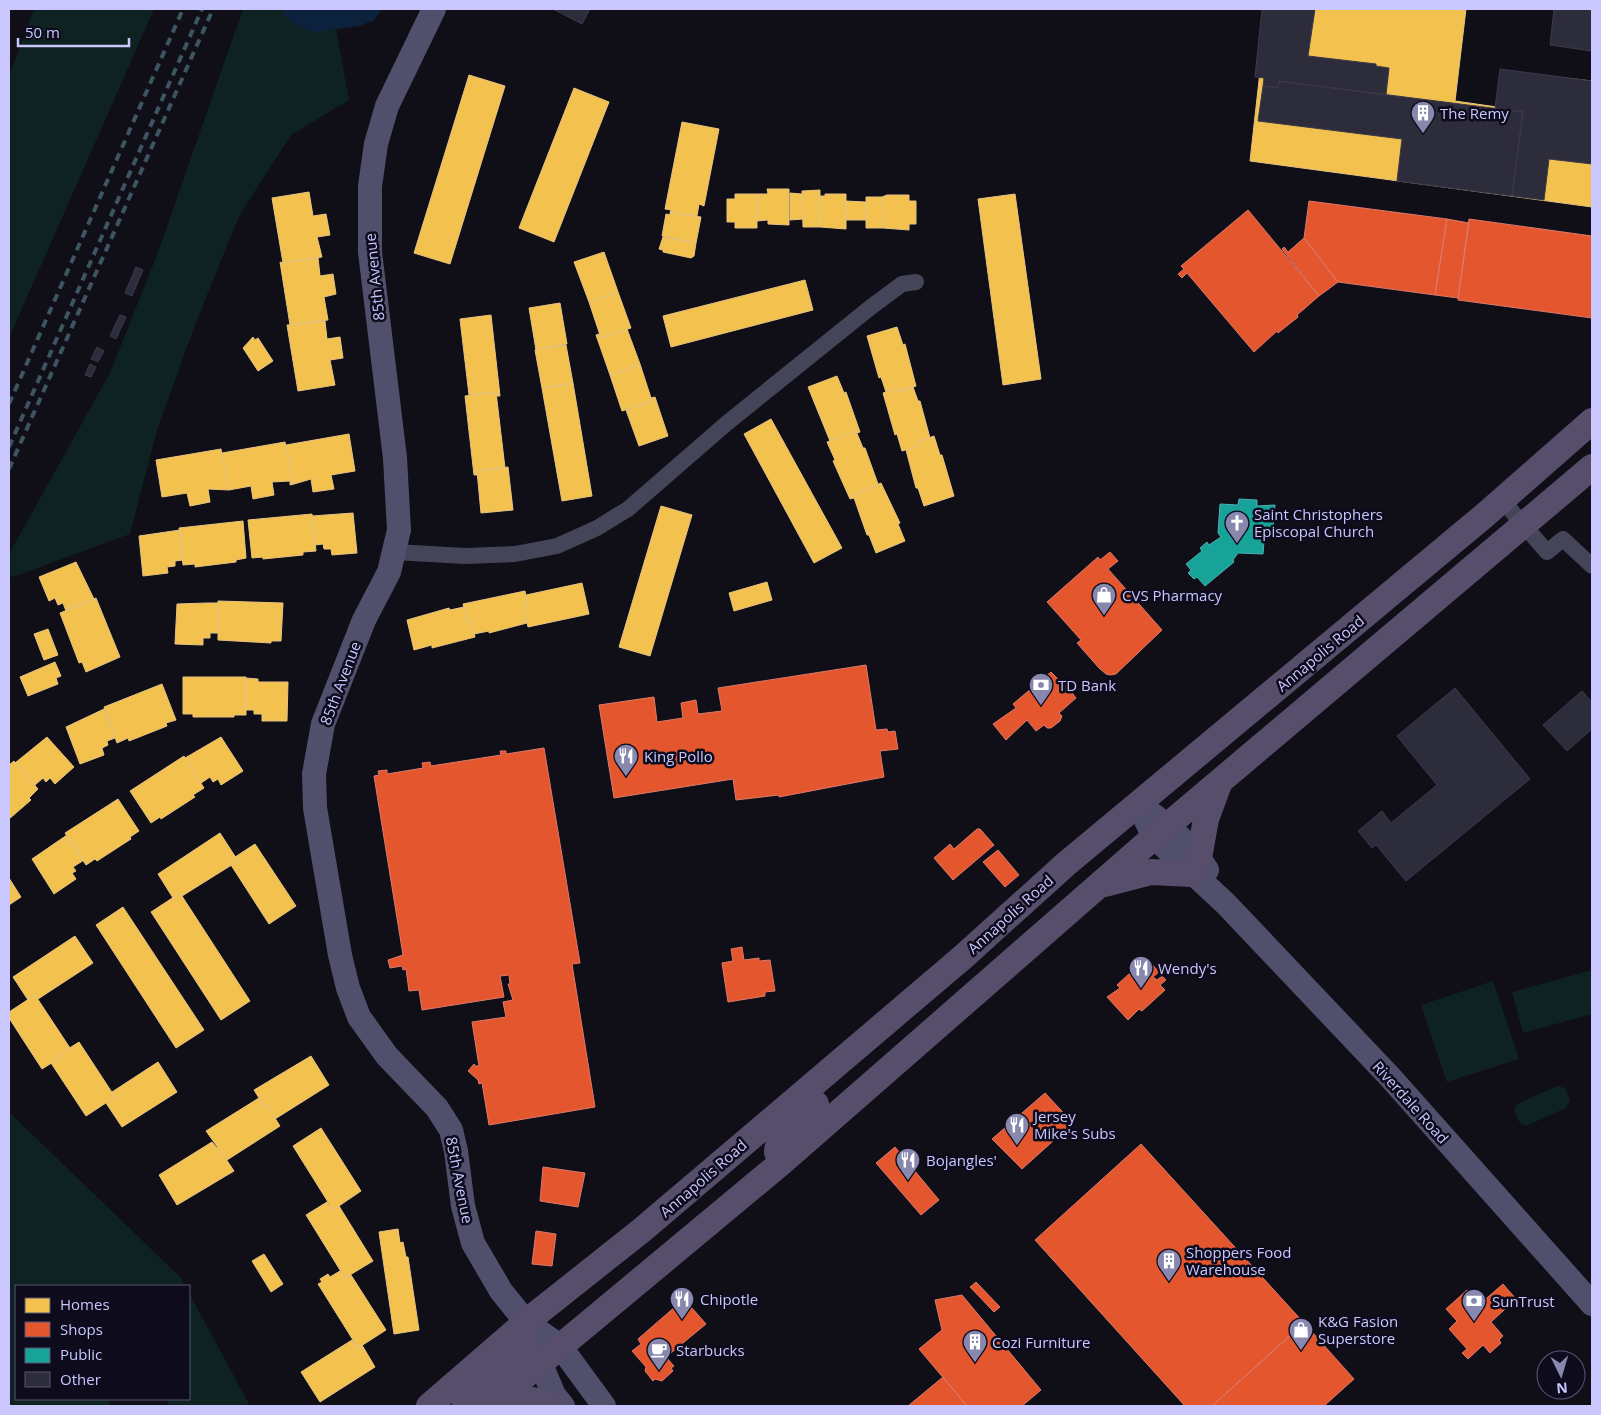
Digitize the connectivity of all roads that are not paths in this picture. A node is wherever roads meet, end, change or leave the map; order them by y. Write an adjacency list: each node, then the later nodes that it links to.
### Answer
1 (434, 9): 7 (street, 85th Avenue)
2 (916, 282): 7 (street)
3 (1592, 421): 5 (main road, Annapolis Road)
4 (1592, 467): 6 (main road)
5 (1502, 500): 6 (street); 10 (main road, Annapolis Road)
6 (1523, 526): 8 (street); 9 (main road)
7 (395, 552): 17 (street, 85th Avenue)
8 (1592, 566)
9 (1220, 781): 11 (main road); 12 (main road)
10 (1138, 804): 11 (street, Riverdale Road); 14 (main road, Annapolis Road)
11 (1161, 831): 12 (street, Riverdale Road); 13 (main road)
12 (1195, 866): 13 (main road); 16 (street, Riverdale Road)
13 (1100, 885): 15 (main road)
14 (932, 983): 15 (main road); 17 (main road, Annapolis Road)
15 (781, 1163): 18 (main road)
16 (1592, 1304)
17 (526, 1322): 18 (street, 85th Avenue); 19 (street, 85th Avenue); 20 (main road, Annapolis Road); 21 (main road)
18 (560, 1346): 19 (main road); 26 (street, 85th Avenue)
19 (539, 1363): 22 (main road); 25 (street, 85th Avenue)
20 (429, 1406)
21 (465, 1406)
22 (488, 1406)
23 (502, 1406): 24 (main road)
24 (555, 1406)
25 (563, 1406)
26 (604, 1406)

